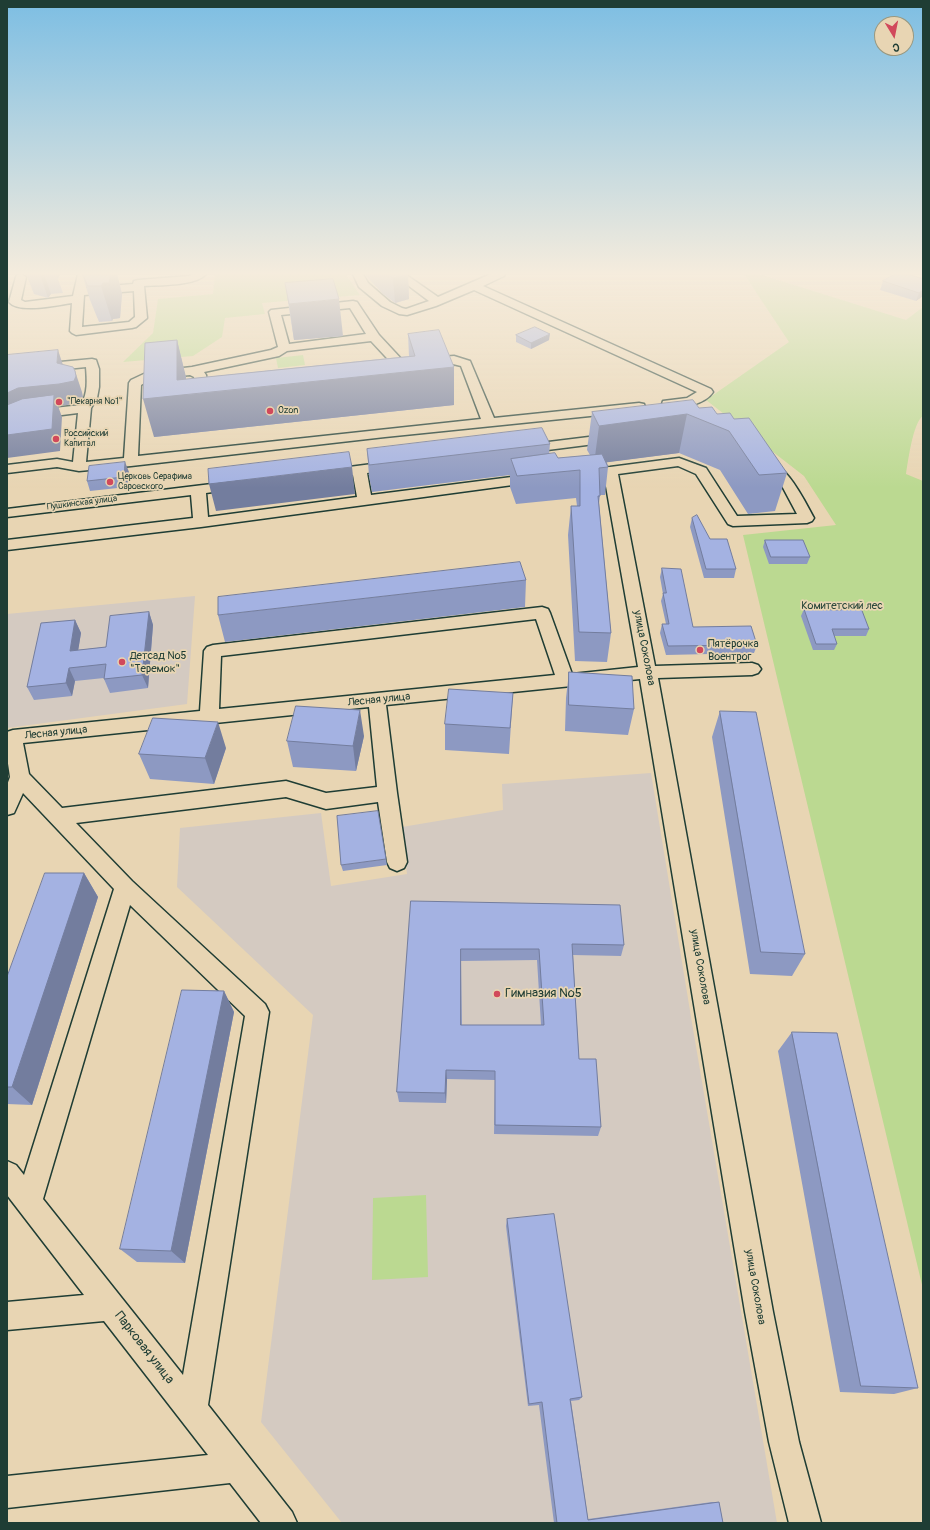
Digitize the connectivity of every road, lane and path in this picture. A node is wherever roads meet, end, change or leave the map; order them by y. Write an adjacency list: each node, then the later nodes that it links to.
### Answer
1 (305, 345): 4 (street)
2 (380, 345): 9 (street)
3 (605, 345): 9 (street)
4 (284, 348): 6 (street)
5 (7, 371): 7 (street)
6 (192, 371): 8 (street); 16 (street)
7 (84, 408): 10 (street); 18 (street)
8 (218, 409)
9 (489, 422): 12 (street)
10 (7, 424)
11 (628, 436): 15 (street)
12 (390, 449): 16 (street); 17 (street); 20 (street)
13 (512, 451): 15 (street)
14 (754, 454): 21 (street)
15 (573, 458): 21 (street); 22 (street)
16 (131, 462): 18 (street)
17 (410, 463)
18 (79, 467): 19 (street)
19 (7, 469)
20 (359, 470): 23 (street); 27 (street)
21 (610, 471): 32 (street, улица Соколова)
22 (565, 474)
23 (313, 476)
24 (550, 476): 27 (street)
25 (252, 483): 26 (street, Пушкинская улица)
26 (198, 489): 28 (street, Пушкинская улица); 29 (street)
27 (366, 500): 29 (street)
28 (7, 513)
29 (201, 522): 30 (street)
30 (7, 546)
31 (752, 669): 32 (street, Лесная улица)
32 (648, 672): 33 (street, Лесная улица); 51 (street, улица Соколова)
33 (565, 680): 34 (street, Лесная улица); 35 (street)
34 (377, 701): 35 (street, Лесная улица); 38 (street)
35 (209, 717): 36 (street, Лесная улица)
36 (10, 739): 37 (street)
37 (20, 777): 39 (street); 40 (street)
38 (387, 793): 40 (street); 41 (street)
39 (7, 807)
40 (58, 817): 42 (street)
41 (397, 862)
42 (125, 886): 44 (street); 47 (street)
43 (7, 1174): 44 (street, Парковая улица)
44 (29, 1202): 45 (street, Парковая улица)
45 (111, 1306): 46 (street); 47 (street, Парковая улица)
46 (7, 1316)
47 (192, 1410): 48 (street, Парковая улица)
48 (237, 1467): 49 (street); 50 (street, Парковая улица)
49 (7, 1492)
50 (281, 1523)
51 (805, 1523)

